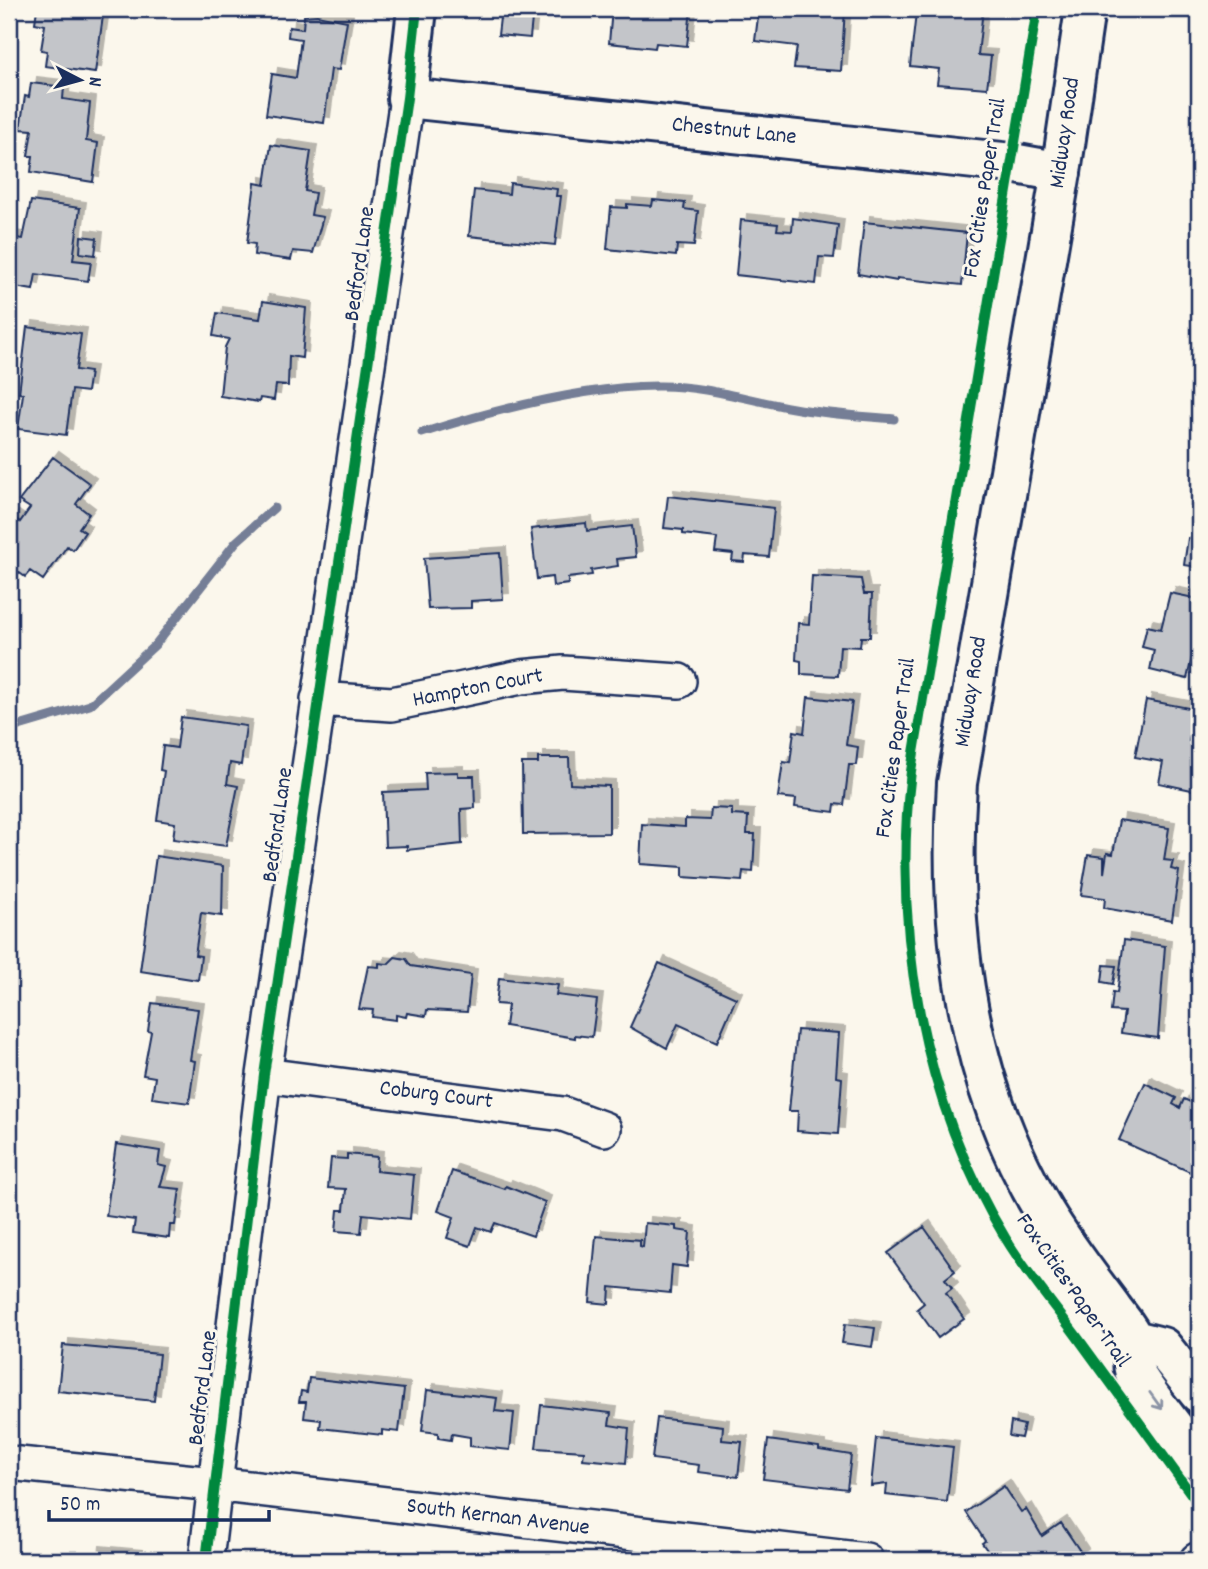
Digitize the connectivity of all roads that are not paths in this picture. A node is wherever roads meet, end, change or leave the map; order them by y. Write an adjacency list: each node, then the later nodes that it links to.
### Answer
1 (417, 9): 3 (main road)
2 (1085, 9): 4 (main road, Midway Road)
3 (407, 98): 4 (main road, Chestnut Lane); 6 (street, Bedford Lane)
4 (1061, 172): 9 (main road, Midway Road)
5 (679, 681): 6 (street, Hampton Court)
6 (318, 699): 7 (street, Bedford Lane)
7 (264, 1075): 8 (street, Coburg Court); 13 (street, Bedford Lane)
8 (604, 1129)
9 (1134, 1339): 10 (main road); 11 (main road, one-way to 11)
10 (1199, 1393)
11 (1199, 1461)
12 (9, 1463): 13 (street, South Kernan Avenue)
13 (214, 1484): 14 (street, Bedford Lane); 15 (street, South Kernan Avenue)
14 (206, 1560)
15 (866, 1560)

